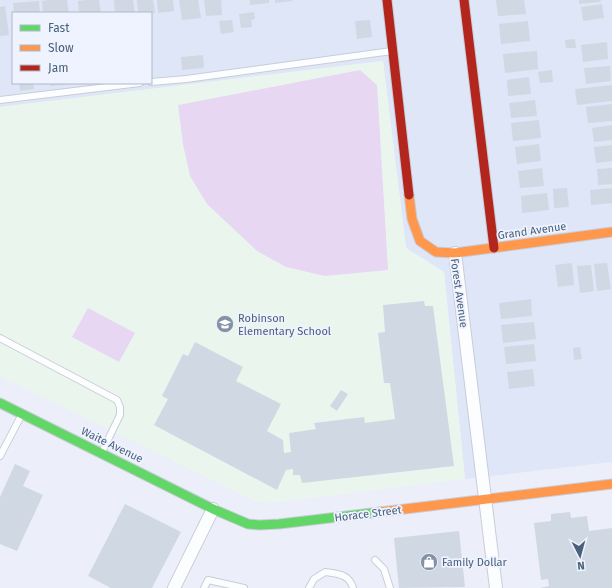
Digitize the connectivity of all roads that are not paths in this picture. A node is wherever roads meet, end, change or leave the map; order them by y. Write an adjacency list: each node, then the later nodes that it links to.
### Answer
1 (387, 0): 3 (street, Forest Avenue)
2 (464, 0): 8 (street)
3 (393, 50): 4 (lane); 9 (street, Forest Avenue)
4 (152, 82)
5 (132, 84): 6 (lane)
6 (0, 100)
7 (612, 232): 8 (street, Grand Avenue)
8 (494, 248): 9 (street, Grand Avenue)
9 (455, 253): 17 (street, Forest Avenue)
10 (0, 338): 14 (lane)
11 (0, 403): 12 (street, Waite Avenue)
12 (22, 414): 13 (lane); 14 (street, Waite Avenue)
13 (2, 446): 15 (lane)
14 (101, 453): 18 (street, Waite Avenue)
15 (0, 456)
16 (612, 484): 17 (street, Horace Street)
17 (485, 500): 18 (street, Horace Street); 26 (street, Forest Avenue)
18 (213, 509): 20 (street)
19 (375, 560): 25 (lane)
20 (174, 588)
21 (204, 588): 22 (lane)
22 (244, 588)
23 (309, 588): 24 (lane)
24 (353, 588)
25 (390, 588)
26 (496, 588)

